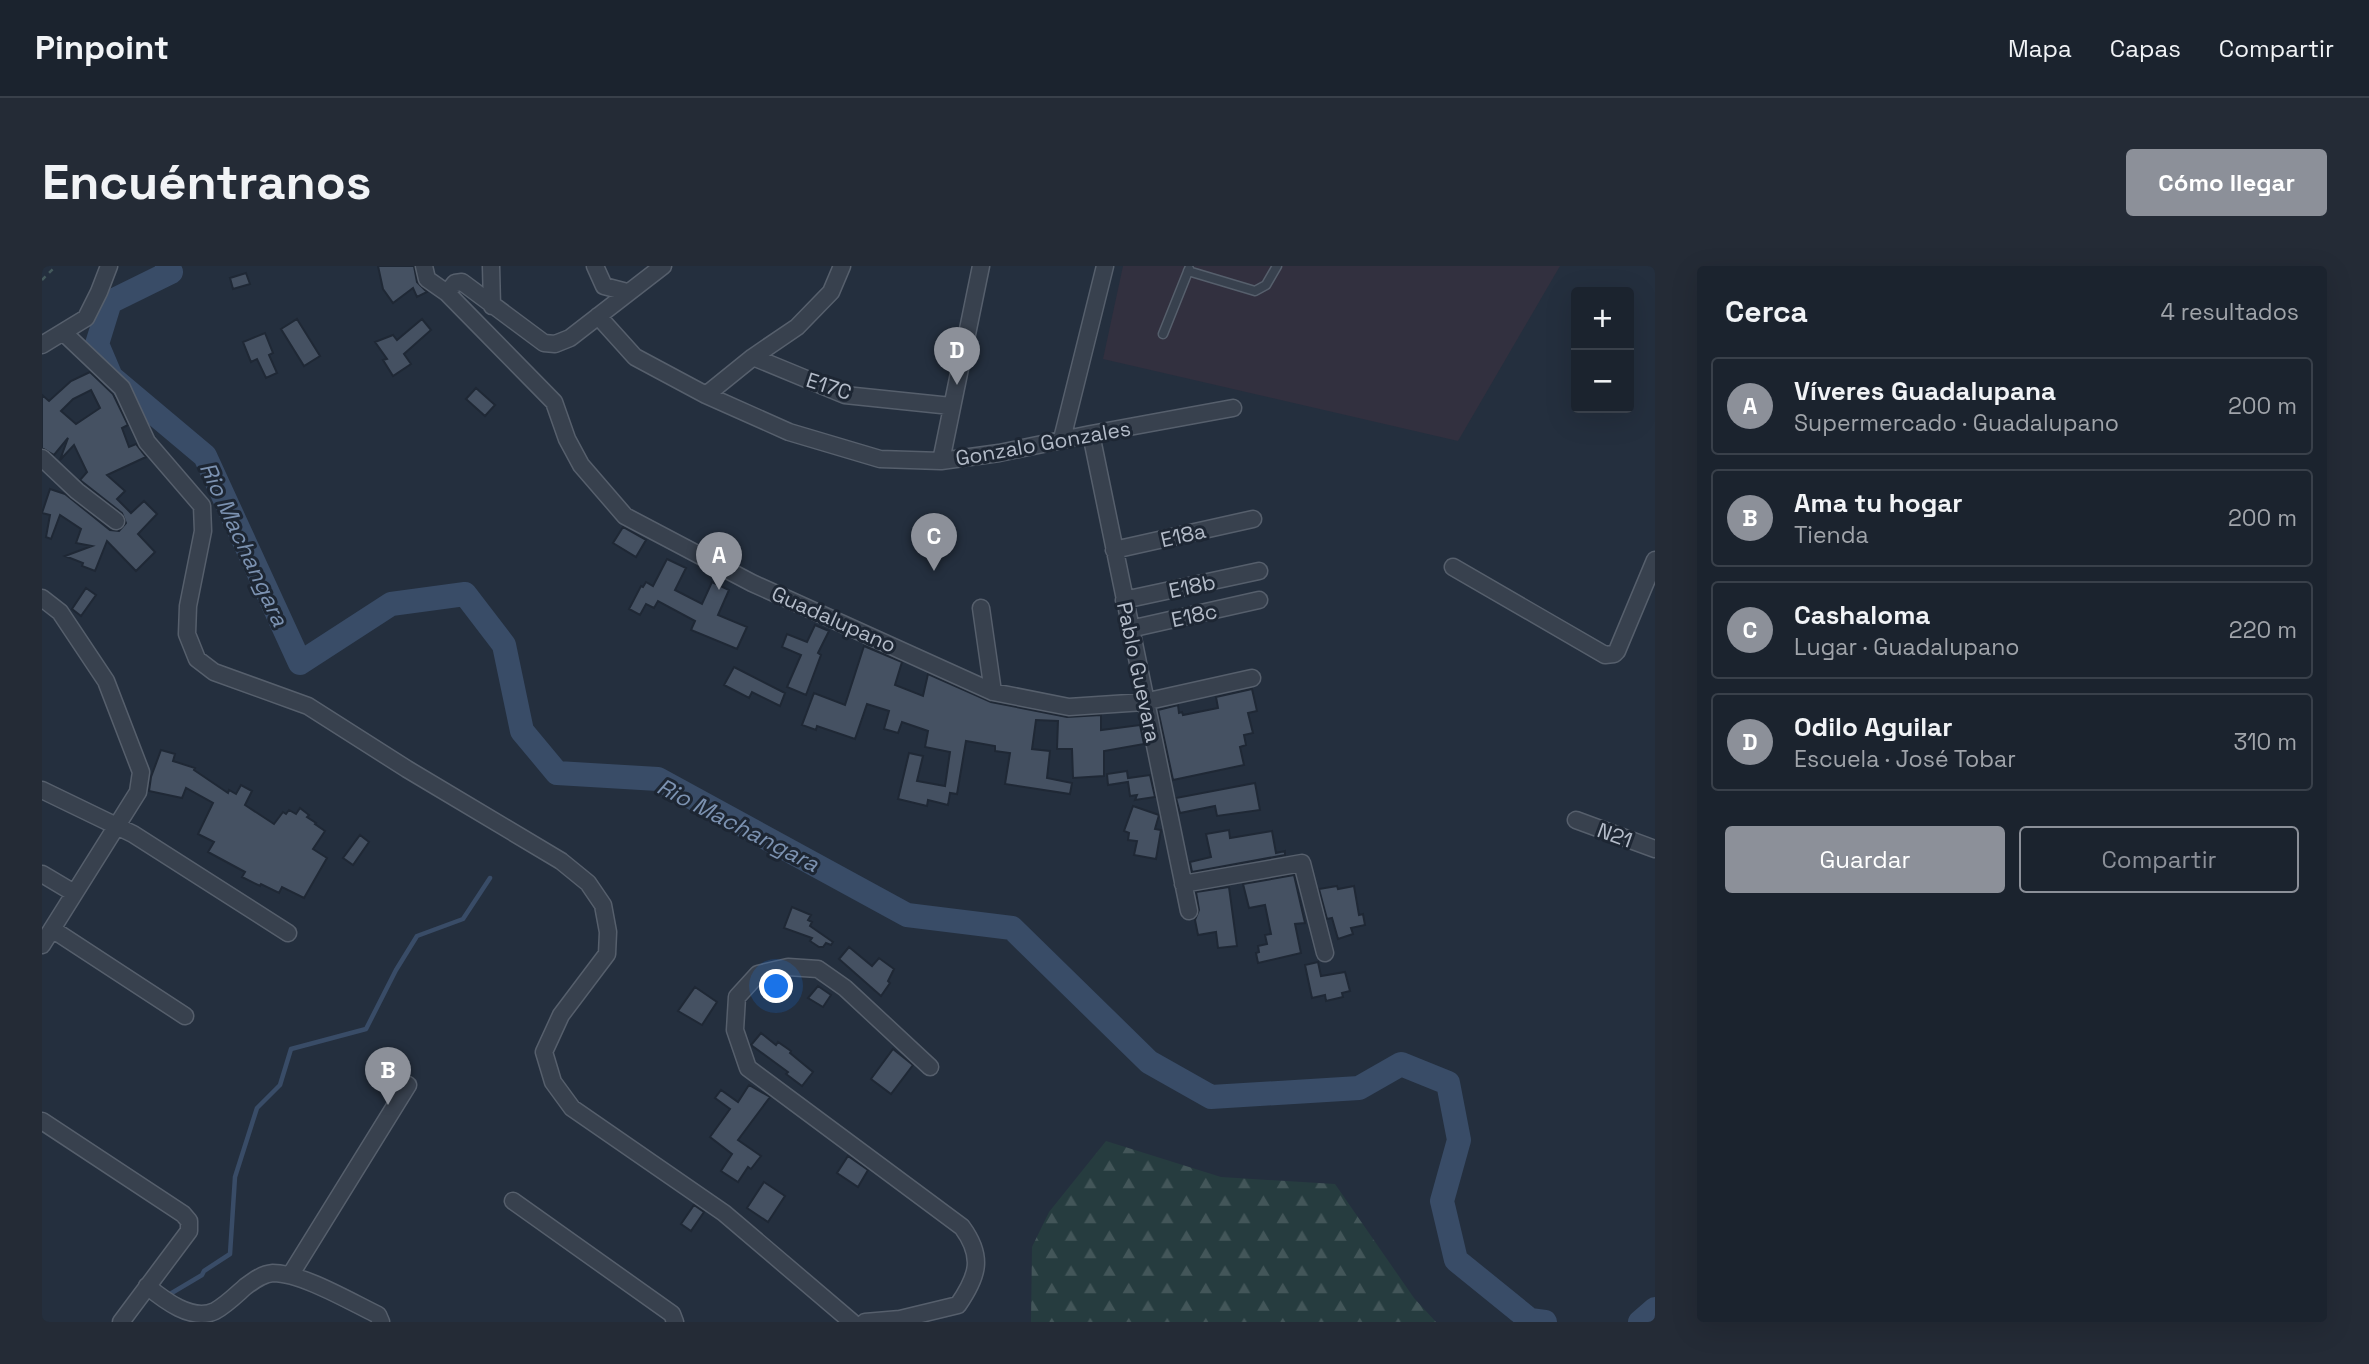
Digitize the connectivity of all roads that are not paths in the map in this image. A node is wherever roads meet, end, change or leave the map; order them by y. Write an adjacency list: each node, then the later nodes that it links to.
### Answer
1 (109, 266): 15 (street)
2 (424, 266): 12 (street, Guadalupano)
3 (491, 266): 13 (street)
4 (595, 266): 11 (street)
5 (663, 266): 11 (street)
6 (842, 266): 18 (street)
7 (981, 266): 20 (street)
8 (1105, 266): 23 (street)
9 (1277, 266): 10 (lane)
10 (1189, 268): 16 (lane)
11 (627, 292): 14 (street)
12 (447, 293): 13 (street); 38 (street, Guadalupano)
13 (492, 306): 14 (street)
14 (598, 316): 19 (street, Gonzalo Gonzales)
15 (64, 333): 17 (street); 62 (street)
16 (1163, 334)
17 (42, 345)
18 (752, 358): 19 (street); 20 (street, E17C)
19 (706, 395): 25 (street, Gonzalo Gonzales)
20 (951, 406): 25 (street)
21 (1233, 408): 22 (street, Gonzalo Gonzales)
22 (1091, 434): 23 (street, Gonzalo Gonzales); 28 (street, Pablo Guevara)
23 (1062, 439): 25 (street, Gonzalo Gonzales)
24 (42, 458): 27 (street)
25 (941, 461)
26 (1253, 519): 28 (street, E18a)
27 (116, 521)
28 (1114, 550): 33 (street, Pablo Guevara)
29 (1655, 560): 30 (street)
30 (1453, 567)
31 (1259, 571): 33 (street, E18b)
32 (42, 598): 42 (street)
33 (1124, 600): 36 (street, Pablo Guevara)
34 (1259, 600): 36 (street, E18c)
35 (981, 608): 38 (street)
36 (1130, 629): 39 (street, Pablo Guevara)
37 (1252, 678): 39 (street, Guadalupano)
38 (993, 692): 39 (street, Guadalupano)
39 (1144, 702): 45 (street, Pablo Guevara)
40 (42, 790): 42 (street)
41 (1576, 820): 43 (street, N21)
42 (116, 826): 46 (street); 49 (street)
43 (1655, 849)
44 (42, 874): 46 (street)
45 (1183, 884): 47 (street, Pablo Guevara); 51 (street)
46 (74, 893): 48 (street)
47 (1189, 911)
48 (52, 929): 50 (street); 52 (street)
49 (288, 933)
50 (42, 946)
51 (1325, 953)
52 (185, 1016)
53 (930, 1067): 63 (street)
54 (408, 1085): 57 (street)
55 (42, 1121): 58 (street)
56 (513, 1200): 61 (street)
57 (291, 1274): 58 (street); 60 (street)
58 (147, 1286): 59 (street)
59 (121, 1322)
60 (382, 1322)
61 (675, 1322)
62 (852, 1322)
63 (865, 1322)

